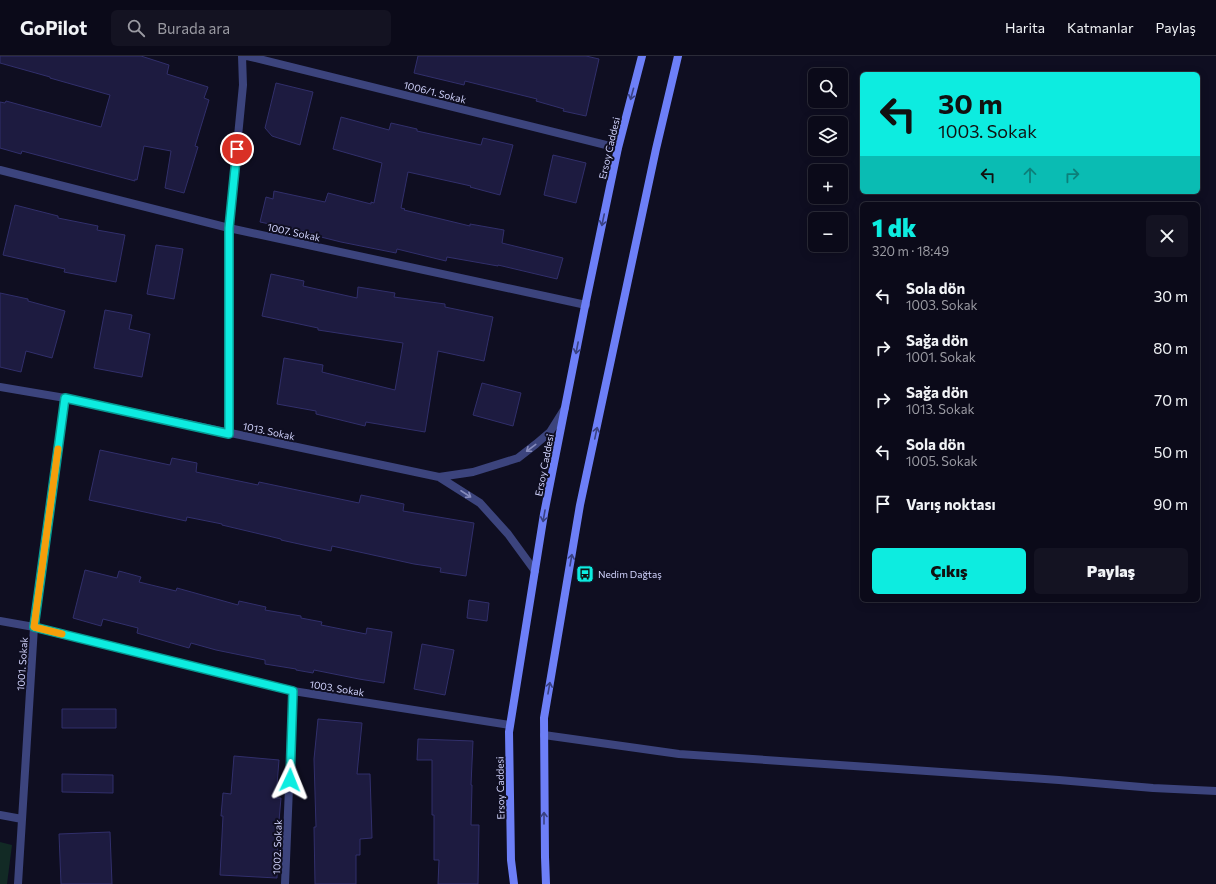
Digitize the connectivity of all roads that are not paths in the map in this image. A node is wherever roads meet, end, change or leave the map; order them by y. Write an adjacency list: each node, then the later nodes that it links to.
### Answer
1 (242, 56): 7 (street)
2 (247, 56): 5 (street, 1006/1. Sokak)
3 (642, 56): 5 (main road, Ersoy Caddesi, one-way to 5)
4 (678, 56): 19 (main road, one-way to 4)
5 (618, 148): 8 (main road, Ersoy Caddesi, one-way to 8)
6 (0, 170): 7 (street, 1007. Sokak)
7 (229, 228): 8 (street, 1007. Sokak); 12 (street)
8 (586, 305): 11 (main road, Ersoy Caddesi, one-way to 11)
9 (0, 387): 10 (street, 1013. Sokak)
10 (65, 398): 12 (street, 1013. Sokak); 16 (street, 1001. Sokak)
11 (565, 408): 13 (street, 1013. Sokak, one-way to 13); 14 (main road, Ersoy Caddesi, one-way to 14)
12 (229, 434): 13 (street, 1013. Sokak)
13 (439, 477): 14 (street, 1013. Sokak, one-way to 14)
14 (535, 571): 18 (main road, Ersoy Caddesi)
15 (0, 621): 16 (street, 1003. Sokak)
16 (34, 627): 17 (street, 1003. Sokak); 22 (street, 1001. Sokak)
17 (293, 691): 18 (street, 1003. Sokak); 24 (street, 1002. Sokak)
18 (510, 725): 25 (main road, Ersoy Caddesi)
19 (544, 734): 20 (street); 26 (main road, one-way to 19)
20 (1216, 791)
21 (0, 815): 22 (street)
22 (22, 819): 23 (street, 1001. Sokak)
23 (18, 884)
24 (286, 884)
25 (514, 884)
26 (546, 884)

